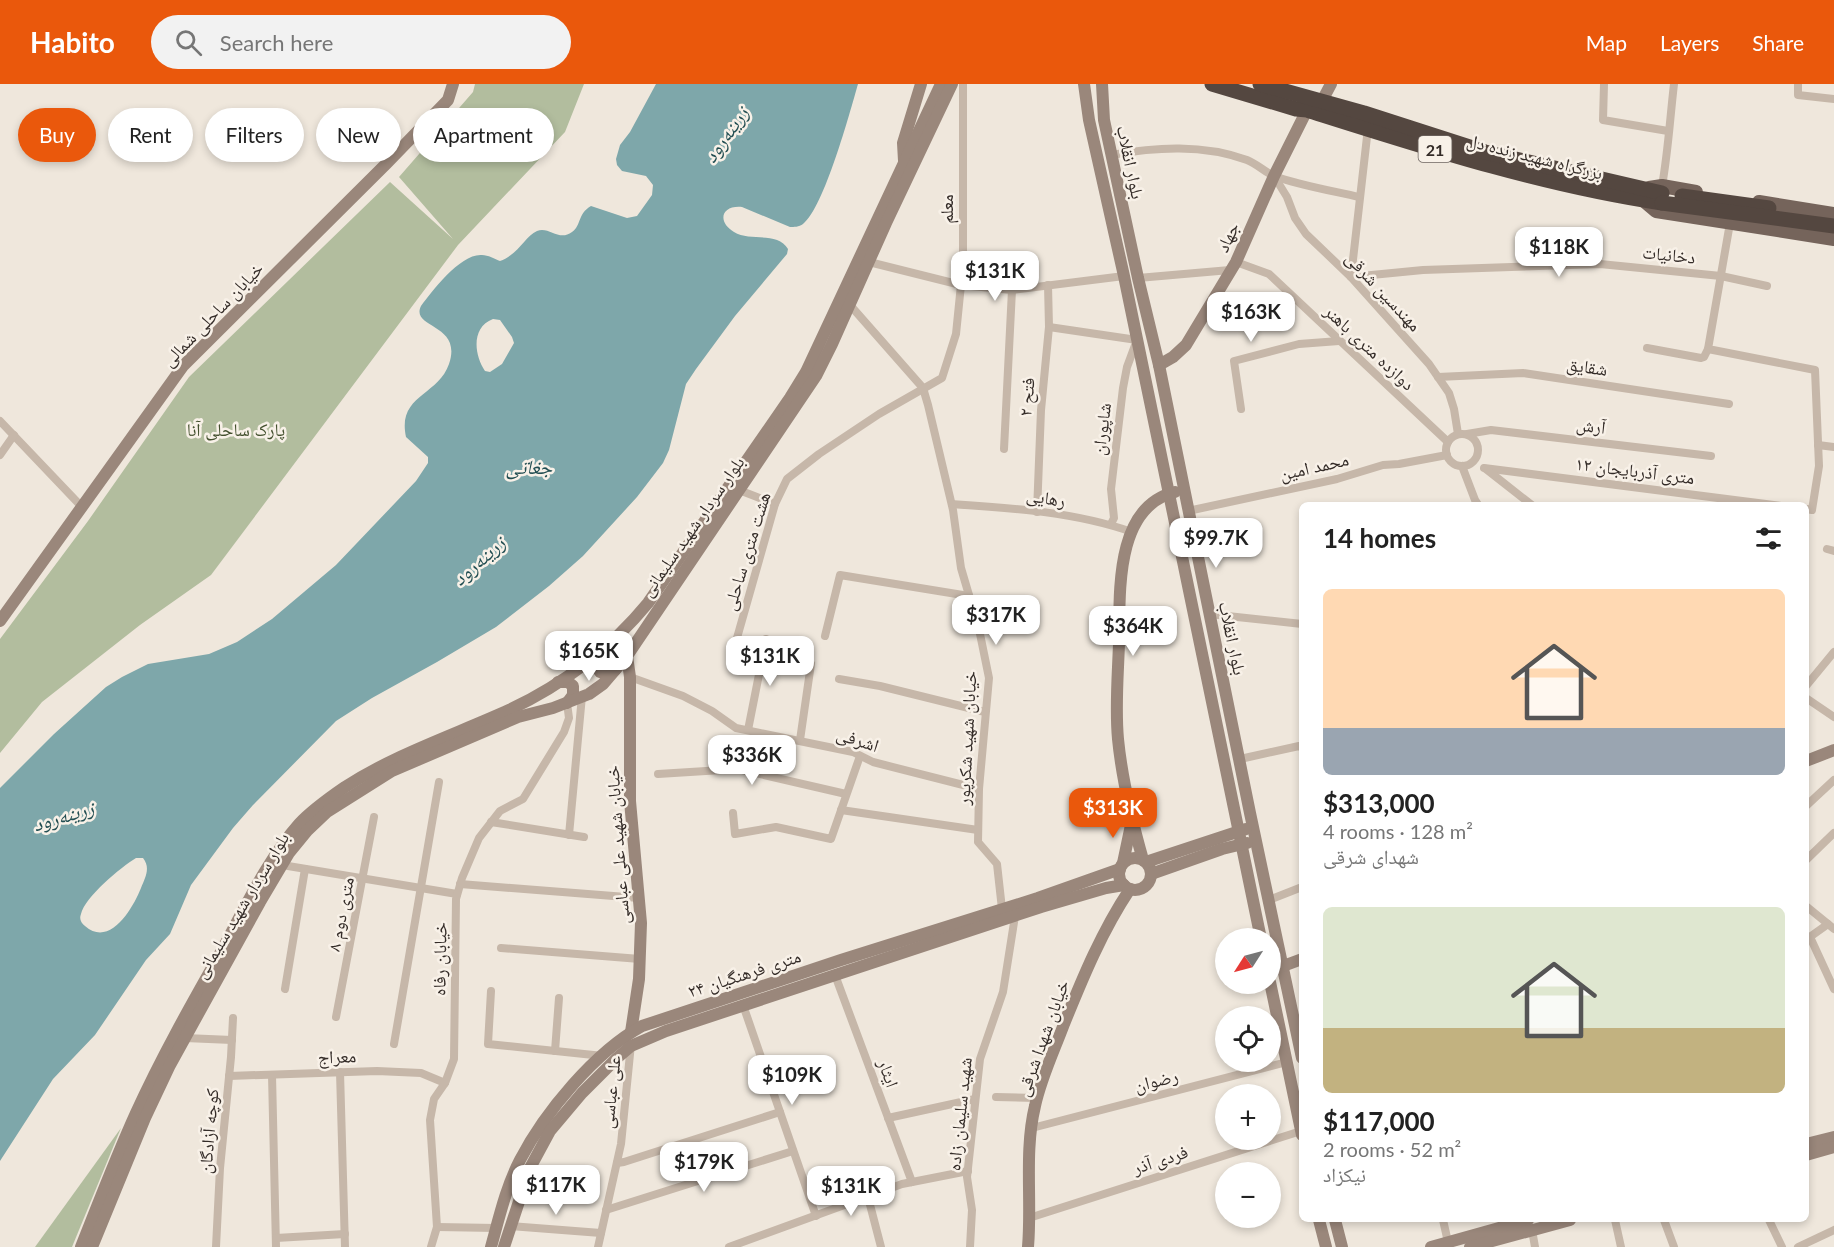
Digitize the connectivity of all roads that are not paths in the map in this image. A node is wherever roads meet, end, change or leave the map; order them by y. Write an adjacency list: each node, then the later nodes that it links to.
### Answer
1 (453, 84): 71 (main road, خیابان ساحلی شمالی)
2 (921, 84): 20 (main road)
3 (1084, 84): 15 (main road, بلوار انقلاب)
4 (1102, 84): 16 (main road, بلوار انقلاب)
5 (1212, 84): 14 (highway, بزرگراه شهید زنده دل / 21)
6 (1260, 84): 13 (highway, بزرگراه شهید زنده دل / 21)
7 (1331, 84): 13 (main road)
8 (1604, 84): 18 (street)
9 (1674, 84): 18 (street)
10 (1798, 84): 12 (street)
11 (951, 87): 20 (main road, بلوار سردار شهید سلیمانی); 29 (main road, بلوار سردار شهید سلیمانی); 35 (street, معلم)
12 (1834, 99)
13 (1322, 101): 22 (highway, بزرگراه شهید زنده دل / 21)
14 (1308, 110): 17 (highway, بزرگراه شهید زنده دل / 21); 21 (main road, جهاد)
15 (1089, 120): 16 (main road); 31 (main road, بلوار انقلاب)
16 (1104, 120): 19 (main road, بلوار انقلاب)
17 (1368, 128): 22 (highway, بزرگراه شهید زنده دل / 21); 24 (street)
18 (1668, 131): 23 (street)
19 (1111, 154): 21 (street); 34 (main road, بلوار انقلاب)
20 (904, 162): 85 (main road, بلوار سردار شهید سلیمانی)
21 (1274, 176): 24 (street); 30 (main road, جهاد); 33 (street, مهندسین شرقی)
22 (1644, 194): 23 (highway, بزرگراه شهید زنده دل / 21); 26 (main road, بزرگراه شهید زنده دل)
23 (1662, 194): 25 (highway, 21, bridge); 27 (highway, 21, bridge)
24 (1359, 197): 33 (street)
25 (1829, 214): 28 (main road)
26 (1730, 223): 28 (main road, بزرگراه شهید زنده دل); 32 (street)
27 (1834, 226)
28 (1827, 238)
29 (869, 262): 35 (street); 39 (main road, بلوار سردار شهید سلیمانی)
30 (1233, 266): 34 (street); 42 (street, دوازده متری باهنر); 45 (main road, جهاد)
31 (1124, 276): 36 (street); 41 (main road, بلوار انقلاب)
32 (1721, 276): 33 (street, دخانیات); 37 (street, دخانیات); 44 (street)
33 (1351, 277): 46 (street, مهندسین شرقی)
34 (1138, 278): 45 (main road, بلوار انقلاب)
35 (961, 285): 38 (street); 47 (street, معلم)
36 (1048, 285): 38 (street); 40 (street, فتح ۲)
37 (1767, 286)
38 (1012, 290): 56 (street)
39 (850, 305): 47 (street); 63 (main road, بلوار سردار شهید سلیمانی)
40 (1049, 327): 41 (street); 74 (street, فتح ۲)
41 (1137, 340): 65 (main road, بلوار انقلاب); 75 (street, شاپوران)
42 (1339, 341): 49 (street); 53 (street, دوازده متری باهنر)
43 (1647, 348): 44 (street)
44 (1708, 349): 54 (street)
45 (1159, 365): 64 (main road, بلوار انقلاب)
46 (1438, 377): 48 (street, شقایق); 51 (street, مهندسین شرقی)
47 (923, 388): 69 (street, هشت متری ساحلی); 70 (street, خیابان شهید شکرپور)
48 (1729, 404)
49 (1241, 409)
50 (0, 421): 52 (street)
51 (1463, 434): 53 (street); 59 (street, آرش); 60 (street)
52 (14, 435): 57 (street); 71 (street)
53 (1448, 442): 58 (street)
54 (1818, 445): 55 (street); 72 (street)
55 (1834, 447)
56 (1004, 449)
57 (0, 455)
58 (1447, 455): 61 (street); 73 (street, محمد امین)
59 (1711, 456)
60 (1472, 463): 61 (street); 62 (street)
61 (1462, 466): 66 (street)
62 (1484, 468): 67 (street); 68 (street, ۱۲ متری آذربایجان)
63 (739, 490): 69 (street); 86 (main road, بلوار سردار شهید سلیمانی)
64 (1184, 490): 65 (main road); 73 (main road, بلوار انقلاب)
65 (1169, 494): 76 (main road); 118 (main road, بلوار انقلاب)
66 (1476, 502)
67 (1528, 502)
68 (1750, 502)
69 (776, 504): 83 (street, هشت متری ساحلی)
70 (952, 504): 74 (street, رهایی); 77 (street, خیابان شهید شکرپور)
71 (81, 506): 79 (main road, خیابان ساحلی شمالی)
72 (1809, 510)
73 (1188, 511): 78 (main road, بلوار انقلاب)
74 (1037, 512): 75 (street, رهایی)
75 (1111, 524): 76 (street, رهایی)
76 (1132, 532): 114 (main road)
77 (969, 596): 81 (street); 96 (street, خیابان شهید شکرپور)
78 (1209, 614): 80 (street); 103 (main road, بلوار انقلاب)
79 (0, 621)
80 (1299, 624)
81 (825, 636)
82 (766, 639): 98 (street)
83 (733, 652)
84 (1834, 652): 92 (street)
85 (597, 654): 88 (main road); 91 (main road, بلوار سردار شهید سلیمانی)
86 (627, 656): 88 (main road, بلوار سردار شهید سلیمانی); 89 (main road, خیابان شهید علی عباسی)
87 (811, 664): 99 (street)
88 (615, 670): 93 (main road, بلوار سردار شهید سلیمانی)
89 (630, 677): 98 (street, اشرفی); 135 (main road, خیابان شهید علی عباسی)
90 (839, 679): 96 (street)
91 (558, 682): 95 (main road); 209 (main road, بلوار سردار شهید سلیمانی)
92 (1809, 682)
93 (582, 696): 95 (main road, بلوار سردار شهید سلیمانی); 120 (street)
94 (1809, 701): 97 (street)
95 (567, 703): 115 (street, خیابان رفاه); 125 (main road, بلوار سردار شهید سلیمانی)
96 (985, 712): 108 (street, خیابان شهید شکرپور)
97 (1834, 717)
98 (748, 730): 99 (street, اشرفی)
99 (800, 740): 102 (street, اشرفی)
100 (1299, 746): 103 (street)
101 (1834, 750): 104 (main road)
102 (860, 756): 108 (street, اشرفی); 109 (street)
103 (1240, 759): 116 (main road, بلوار انقلاب)
104 (1809, 760)
105 (658, 774): 109 (street)
106 (1834, 780): 110 (street)
107 (440, 782): 132 (street)
108 (980, 789): 117 (street, خیابان شهید شکرپور)
109 (846, 794): 111 (street)
110 (1809, 803)
111 (840, 810): 112 (street); 117 (street)
112 (733, 813)
113 (374, 817): 129 (street, ۸ متری دوم)
114 (1132, 821): 126 (main road); 127 (main road)
115 (491, 822): 120 (street); 130 (street, خیابان رفاه)
116 (1253, 827): 118 (main road); 122 (main road, بلوار انقلاب)
117 (978, 830): 138 (street, خیابان شهید شکرپور)
118 (1239, 831): 123 (main road, بلوار انقلاب); 126 (main road)
119 (1834, 833): 124 (street)
120 (568, 835): 121 (street)
121 (584, 837)
122 (1256, 841): 123 (main road); 136 (main road, بلوار انقلاب)
123 (1241, 845): 126 (main road); 141 (main road, بلوار انقلاب)
124 (1809, 857)
125 (282, 865): 128 (street); 160 (main road, بلوار سردار شهید سلیمانی)
126 (1147, 865): 127 (main road); 131 (main road)
127 (1122, 866): 131 (main road); 138 (main road, ۲۴ متری فرهنگیان)
128 (305, 869): 129 (street); 151 (street)
129 (363, 879): 132 (street); 157 (street, ۸ متری دوم)
130 (460, 884): 134 (street, خیابان رفاه); 135 (street)
131 (1127, 887): 139 (main road, ۲۴ متری فرهنگیان); 173 (main road, خیابان شهدا شرقی)
132 (422, 888): 134 (street); 162 (street)
133 (1299, 888): 136 (street)
134 (457, 894): 171 (street, خیابان رفاه)
135 (639, 898): 146 (main road, خیابان شهید علی عباسی)
136 (1269, 900): 142 (main road, بلوار انقلاب)
137 (1809, 908): 140 (street)
138 (1002, 909): 156 (main road, ۲۴ متری فرهنگیان)
139 (1015, 916): 149 (main road, ۲۴ متری فرهنگیان); 174 (street, شهید سلیمان زاده)
140 (1833, 927): 143 (street)
141 (1259, 928)
142 (1272, 928)
143 (1809, 939)
144 (1809, 941): 152 (street)
145 (501, 948): 146 (street)
146 (640, 959): 159 (main road, خیابان شهید علی عباسی)
147 (1299, 960): 148 (main road)
148 (1281, 967)
149 (836, 975): 156 (main road, ۲۴ متری فرهنگیان); 176 (street, ایثار)
150 (1281, 983): 164 (main road, بلوار انقلاب)
151 (285, 989)
152 (1834, 989)
153 (491, 991): 165 (street)
154 (1273, 994): 167 (main road)
155 (559, 998): 165 (street)
156 (742, 999): 159 (main road, ۲۴ متری فرهنگیان); 163 (main road, ۲۴ متری فرهنگیان); 175 (street)
157 (336, 1017)
158 (232, 1018): 161 (street, کوچه آزادگان)
159 (631, 1032): 163 (street, علی عباسی); 166 (main road, ۲۴ متری فرهنگیان)
160 (185, 1038): 161 (street); 210 (main road, بلوار سردار شهید سلیمانی)
161 (232, 1040): 170 (street, کوچه آزادگان)
162 (394, 1044)
163 (631, 1046): 185 (street, علی عباسی); 199 (main road, ۲۴ متری فرهنگیان)
164 (1299, 1047)
165 (555, 1051): 166 (street)
166 (603, 1056): 202 (main road, ۲۴ متری فرهنگیان)
167 (1287, 1062): 177 (main road); 178 (street, رضوان)
168 (340, 1072): 169 (street, معراج); 171 (street, معراج); 205 (street)
169 (272, 1075): 170 (street, معراج); 206 (street)
170 (229, 1076): 211 (street, کوچه آزادگان)
171 (445, 1083): 201 (street, خیابان رفاه)
172 (996, 1097): 173 (street)
173 (1037, 1098): 178 (main road, خیابان شهدا شرقی)
174 (975, 1099): 176 (street); 186 (street, شهید سلیمان زاده)
175 (780, 1112): 183 (street); 185 (street)
176 (888, 1118): 187 (street, ایثار)
177 (1299, 1119)
178 (1032, 1128): 191 (main road, خیابان شهدا شرقی)
179 (1299, 1134): 191 (street, فردی آذر)
180 (1834, 1137): 181 (main road)
181 (1809, 1143)
182 (1834, 1147): 184 (main road)
183 (793, 1151): 189 (street); 190 (street)
184 (1809, 1154)
185 (617, 1163): 189 (street, علی عباسی)
186 (968, 1171): 187 (street); 219 (street, شهید سلیمان زاده)
187 (912, 1182): 188 (street)
188 (868, 1197): 190 (street); 218 (street)
189 (606, 1210): 204 (street, علی عباسی)
190 (816, 1216): 217 (street)
191 (1029, 1218): 220 (main road, خیابان شهدا شرقی)
192 (1336, 1222): 208 (main road)
193 (1443, 1222): 207 (street)
194 (1554, 1222): 198 (main road)
195 (1615, 1222): 226 (street)
196 (1665, 1222): 227 (street)
197 (1770, 1222): 228 (street)
198 (1530, 1225): 207 (main road); 224 (main road); 225 (street)
199 (510, 1226): 204 (street); 215 (main road, ۲۴ متری فرهنگیان)
200 (1320, 1226): 221 (main road); 222 (main road)
201 (437, 1227): 202 (street); 213 (street, خیابان رفاه)
202 (496, 1228): 214 (main road, ۲۴ متری فرهنگیان)
203 (1834, 1230): 229 (street)
204 (601, 1233): 216 (street, علی عباسی)
205 (345, 1234): 206 (street); 212 (street)
206 (276, 1242)
207 (1448, 1242): 223 (main road)
208 (1343, 1246)
209 (81, 1247)
210 (92, 1247)
211 (216, 1247)
212 (345, 1247)
213 (431, 1247)
214 (490, 1247)
215 (504, 1247)
216 (598, 1247)
217 (729, 1247)
218 (881, 1247)
219 (970, 1247)
220 (1028, 1247)
221 (1317, 1247)
222 (1326, 1247)
223 (1431, 1247)
224 (1470, 1247)
225 (1535, 1247)
226 (1621, 1247)
227 (1674, 1247)
228 (1782, 1247)
229 (1798, 1247)

